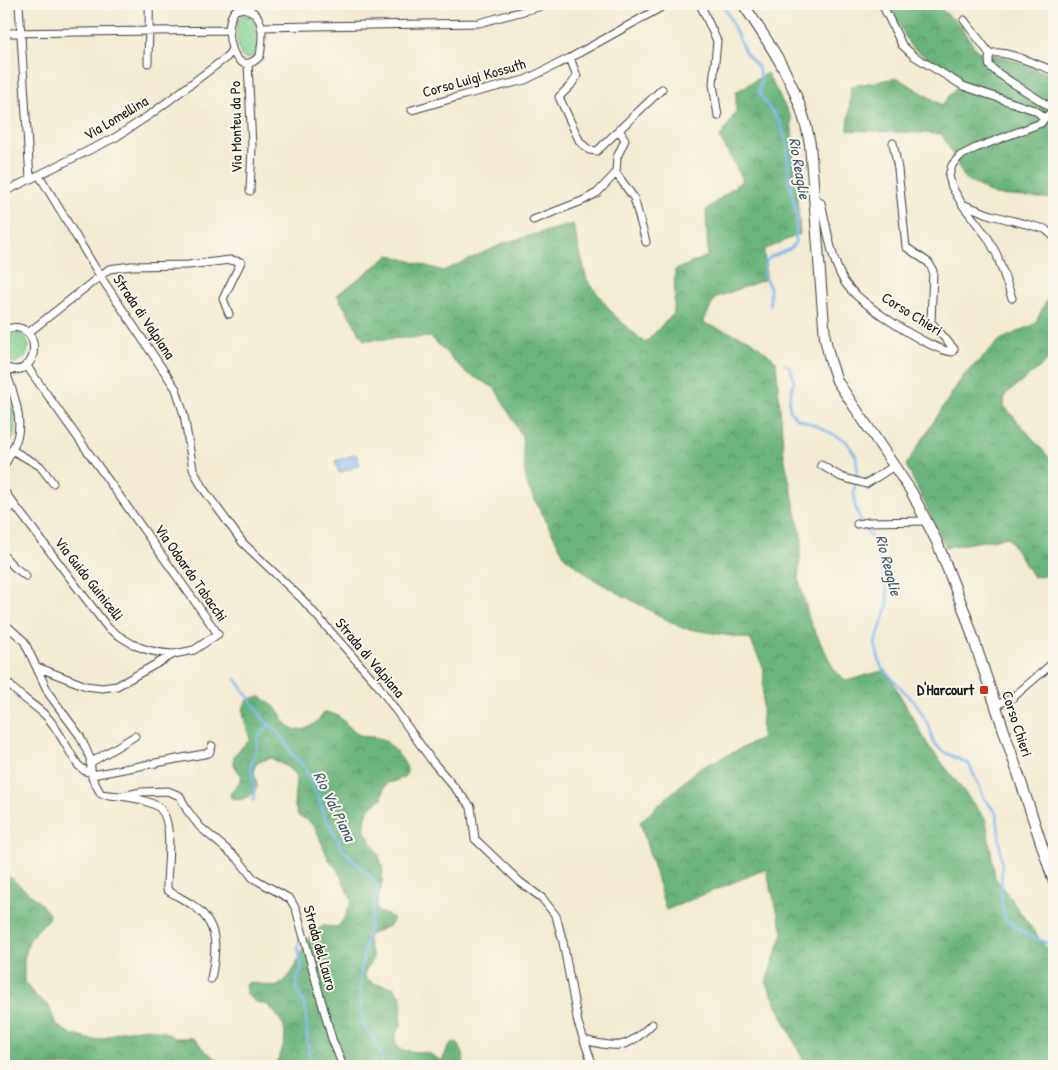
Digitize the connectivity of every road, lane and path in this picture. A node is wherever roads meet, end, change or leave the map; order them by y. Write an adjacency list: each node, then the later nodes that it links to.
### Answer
1 (19, 4): 14 (street)
2 (150, 4): 12 (street)
3 (549, 4): 10 (street)
4 (667, 4): 17 (street, Corso Luigi Kossuth)
5 (700, 4): 23 (street)
6 (743, 4): 32 (main road, Corso Chieri)
7 (882, 4): 24 (street)
8 (244, 6): 10 (street); 11 (street)
9 (964, 20): 16 (street)
10 (261, 28): 19 (street)
11 (230, 30): 12 (street); 15 (street)
12 (150, 31): 14 (street); 18 (street)
13 (4, 33): 14 (street)
14 (20, 33): 29 (street)
15 (232, 49): 19 (street); 28 (street, Via Lomellina)
16 (990, 54): 20 (street); 24 (street)
17 (570, 58): 22 (street, Corso Luigi Kossuth); 25 (street)
18 (148, 63)
19 (248, 63): 30 (street, Via Monteu da Po)
20 (1054, 71)
21 (662, 89): 25 (street)
22 (412, 110)
23 (718, 116)
24 (1044, 119): 33 (street)
25 (620, 130): 27 (street)
26 (893, 144): 32 (street, Corso Chieri)
27 (616, 173): 34 (street); 36 (street)
28 (39, 176): 29 (street, Via Lomellina); 37 (street, Strada di Valpiana)
29 (30, 179): 31 (street, Via Lomellina)
30 (250, 190)
31 (4, 192)
32 (813, 199): 47 (main road, Corso Chieri)
33 (962, 204): 35 (street); 38 (street)
34 (533, 220)
35 (1054, 237)
36 (646, 242)
37 (100, 276): 39 (street); 41 (street); 70 (street, Strada di Valpiana)
38 (1012, 298)
39 (229, 314)
40 (5, 329): 41 (street)
41 (28, 333): 42 (street)
42 (26, 365): 43 (street); 57 (street, Via Odoardo Tabacchi)
43 (5, 367): 44 (street)
44 (12, 450): 46 (street); 48 (street)
45 (821, 465): 47 (street)
46 (4, 466)
47 (894, 466): 52 (main road, Corso Chieri)
48 (54, 483)
49 (4, 490): 50 (street, Via Guido Guinicelli)
50 (14, 504): 51 (street); 57 (street, Via Guido Guinicelli)
51 (4, 514)
52 (926, 521): 53 (street); 61 (main road, Corso Chieri)
53 (857, 524)
54 (4, 556): 55 (street)
55 (26, 576)
56 (6, 627): 59 (street, Strada del Lauro)
57 (174, 654): 59 (street, Via Odoardo Tabacchi)
58 (1054, 662): 61 (street)
59 (37, 667): 64 (street, Strada del Lauro)
60 (10, 684): 65 (street, Strada del Lauro)
61 (995, 705): 67 (main road, Corso Chieri)
62 (135, 736): 64 (street)
63 (212, 746): 65 (street)
64 (90, 763): 65 (street, Strada del Lauro)
65 (91, 773): 66 (street, Strada del Lauro)
66 (120, 796): 68 (street, Strada del Lauro); 71 (street, Strada del Lauro)
67 (1054, 882)
68 (211, 979)
69 (652, 1024): 70 (street)
70 (584, 1040): 72 (street, Strada di Valpiana)
71 (343, 1066)
72 (593, 1066)

